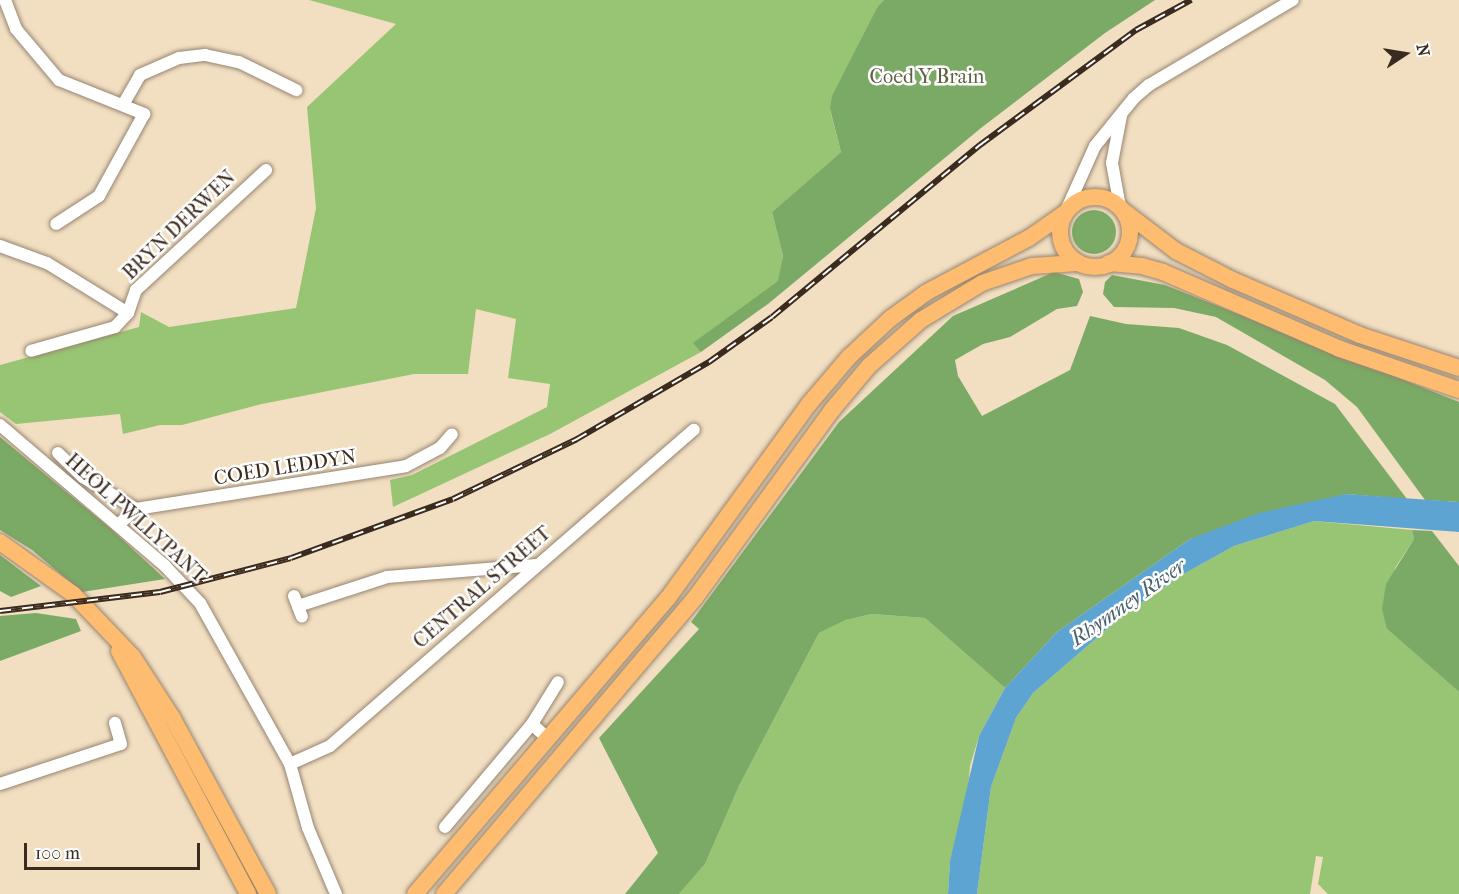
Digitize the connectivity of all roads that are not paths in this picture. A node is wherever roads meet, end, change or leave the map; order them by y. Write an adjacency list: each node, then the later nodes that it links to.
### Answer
1 (5, 0): 4 (street)
2 (1293, 0): 5 (street)
3 (296, 90): 4 (street)
4 (124, 103): 9 (street)
5 (1123, 112): 7 (street); 8 (street)
6 (266, 170): 13 (street, BRYN DERWEN)
7 (1122, 209): 8 (main road); 12 (main road); 15 (main road)
8 (1065, 213): 11 (main road); 30 (main road)
9 (56, 224)
10 (0, 246): 13 (street)
11 (1077, 263): 12 (main road); 38 (main road)
12 (1109, 263): 16 (main road)
13 (128, 314): 14 (street)
14 (31, 351)
15 (1459, 368)
16 (1459, 390)
17 (0, 424): 22 (street, HEOL PWLLYPANT)
18 (694, 430): 24 (street, CENTRAL STREET)
19 (452, 434): 21 (street, COED LEDDYN)
20 (58, 453): 21 (street)
21 (136, 509): 22 (street)
22 (118, 525): 31 (street, HEOL PWLLYPANT)
23 (0, 542): 26 (main road)
24 (537, 565): 25 (street); 31 (street, CENTRAL STREET)
25 (298, 606)
26 (106, 626): 35 (main road); 36 (main road)
27 (558, 682): 29 (street)
28 (115, 723): 32 (street)
29 (532, 724): 30 (street); 33 (street)
30 (548, 739): 37 (main road)
31 (290, 764): 34 (street, HEOL PWLLYPANT)
32 (0, 784)
33 (445, 826)
34 (332, 890)
35 (248, 894)
36 (267, 894)
37 (415, 894)
38 (444, 894)

